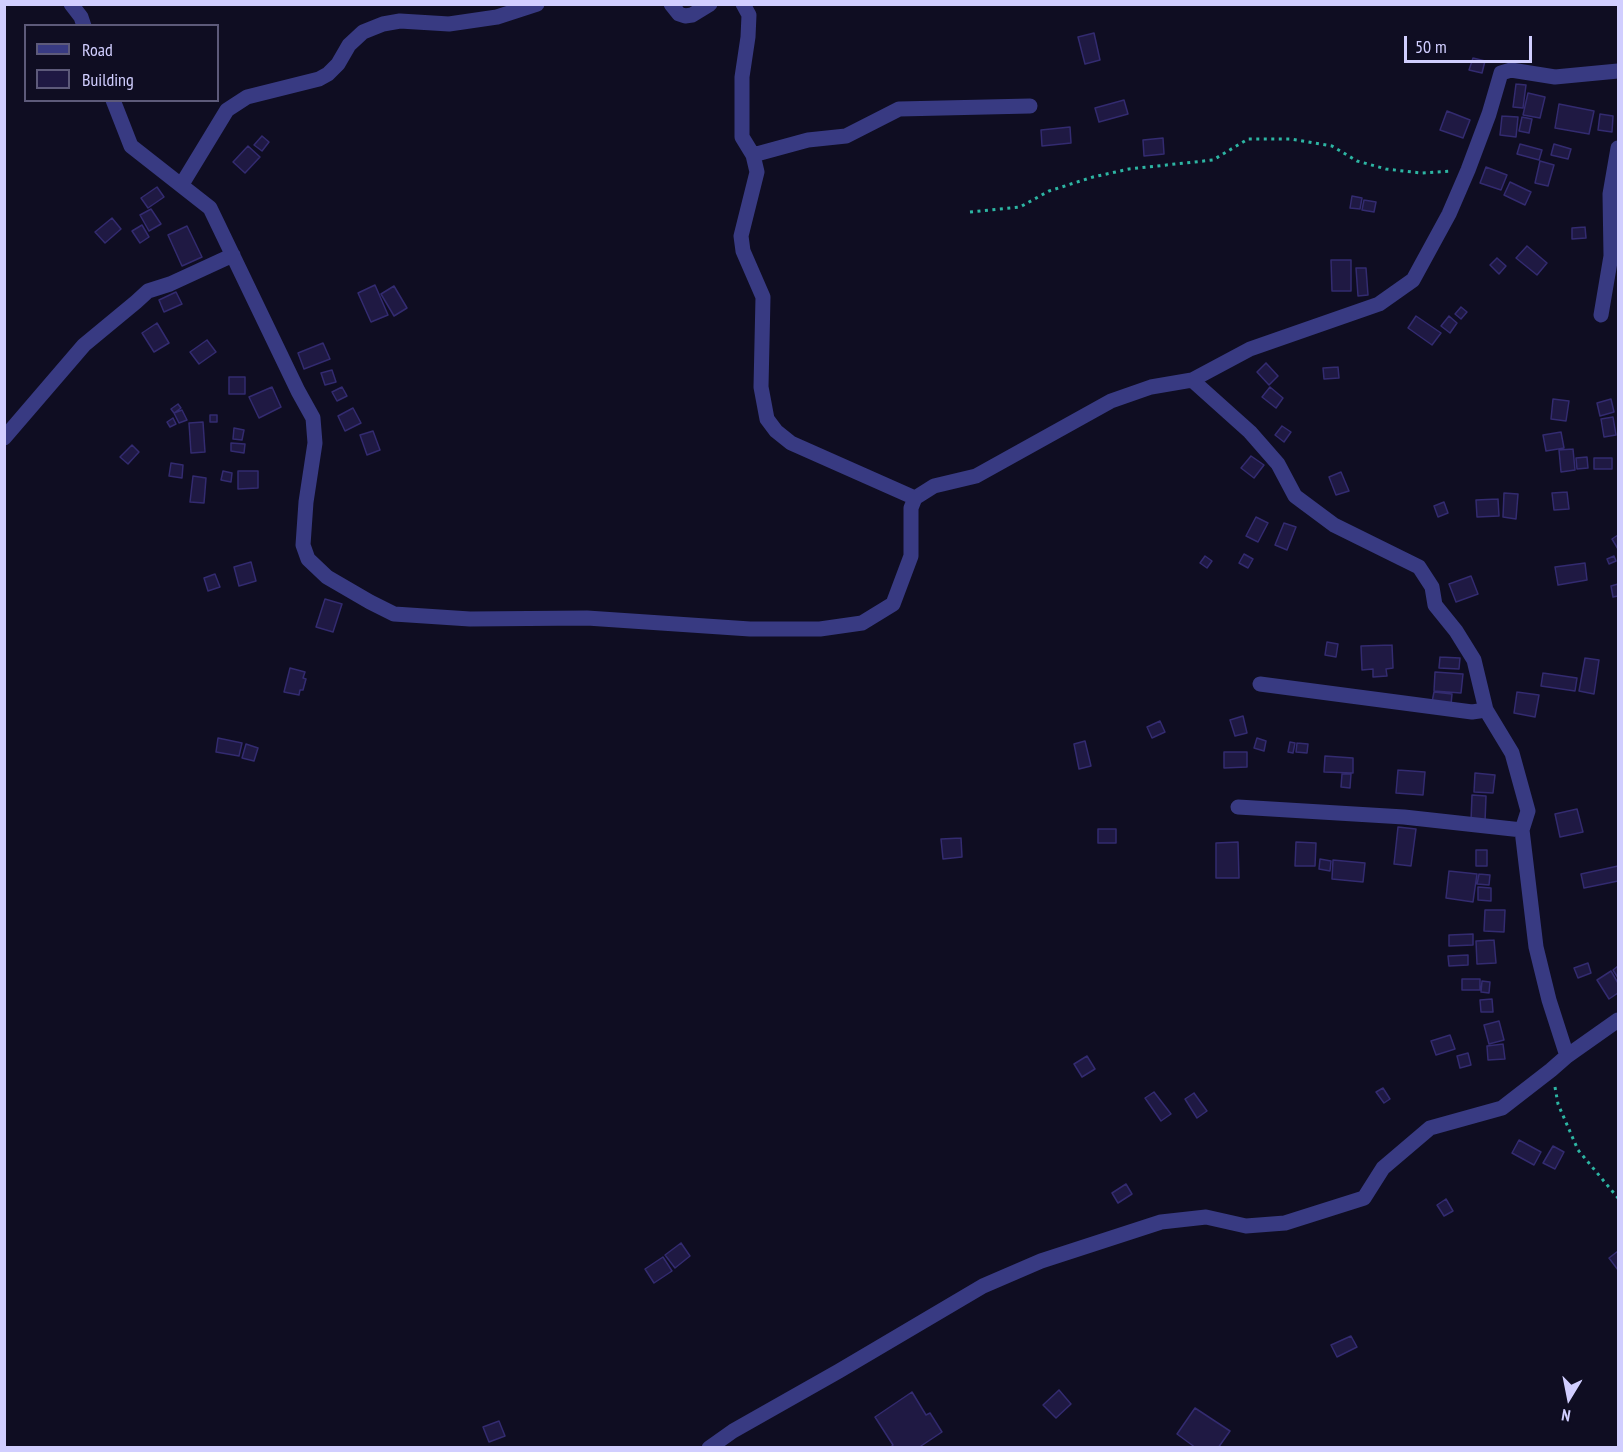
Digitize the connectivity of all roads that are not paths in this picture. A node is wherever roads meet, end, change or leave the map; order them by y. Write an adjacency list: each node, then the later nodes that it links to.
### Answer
1 (70, 4): 6 (street)
2 (537, 4): 12 (street)
3 (671, 4): 4 (street)
4 (710, 4)
5 (743, 4): 11 (street)
6 (83, 24)
7 (1618, 71): 15 (street)
8 (114, 102): 12 (street)
9 (1030, 106): 11 (street)
10 (1618, 148): 14 (street)
11 (753, 155): 17 (street)
12 (182, 184): 13 (street)
13 (233, 255): 16 (street); 17 (street)
14 (1601, 315)
15 (1192, 380): 17 (street); 19 (street)
16 (4, 438)
17 (915, 498)
18 (1260, 684): 19 (street)
19 (1486, 710): 21 (street)
20 (1238, 807): 21 (street)
21 (1522, 830): 23 (street)
22 (1618, 1020): 23 (street)
23 (1567, 1056): 24 (street)
24 (709, 1448)

